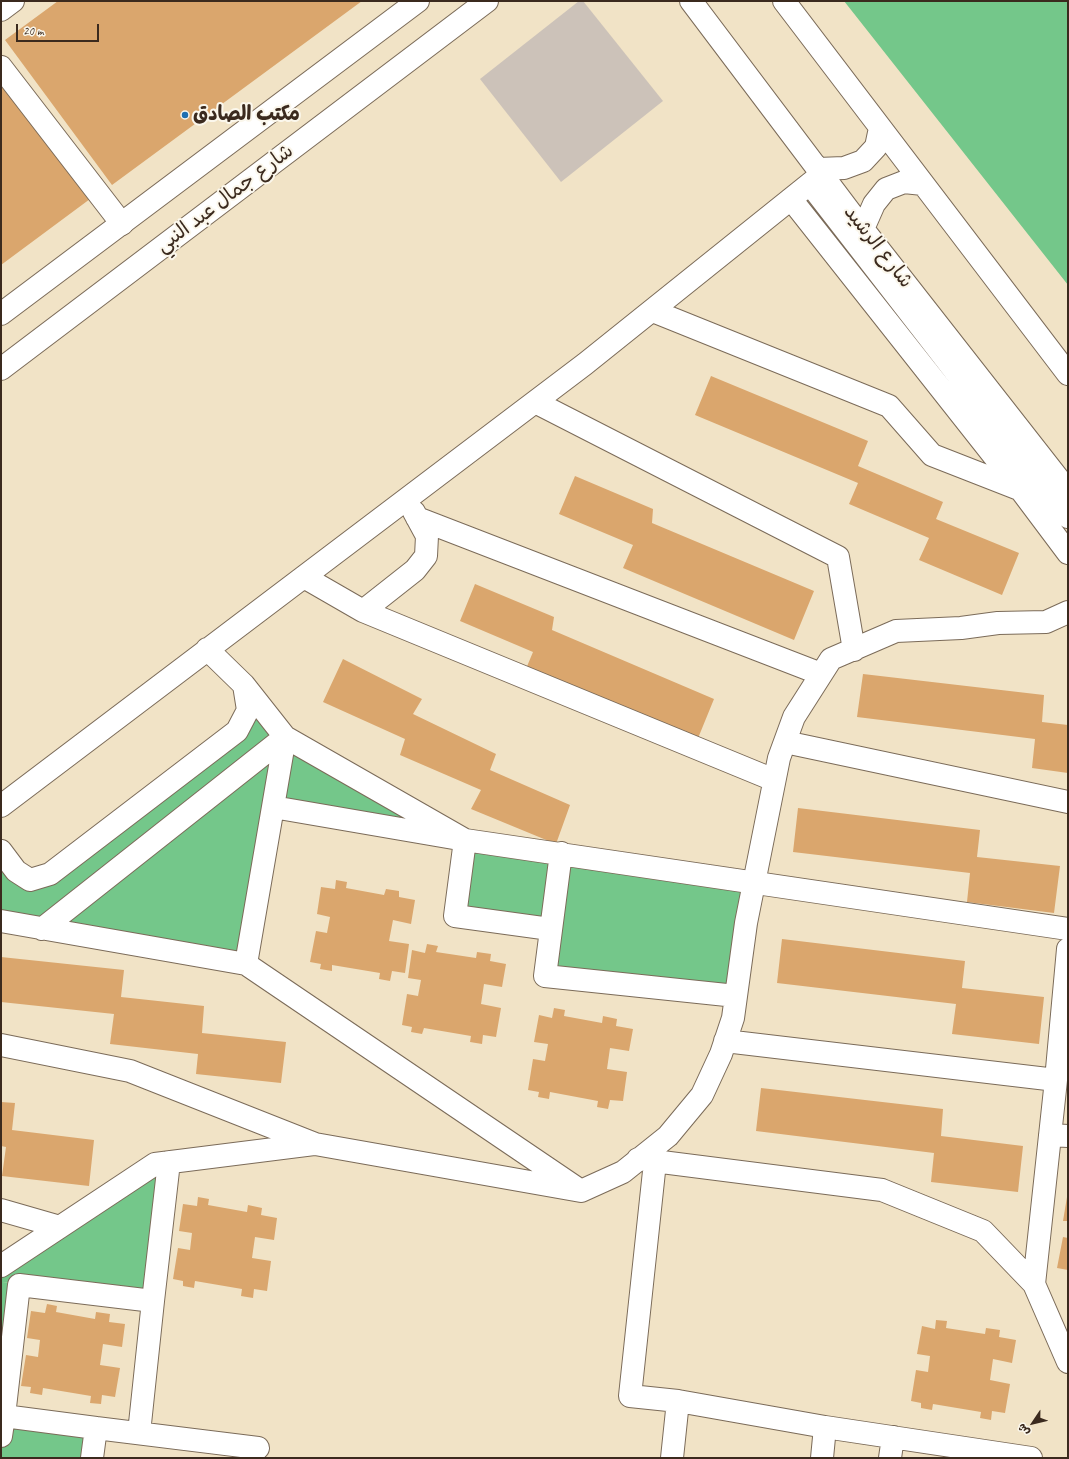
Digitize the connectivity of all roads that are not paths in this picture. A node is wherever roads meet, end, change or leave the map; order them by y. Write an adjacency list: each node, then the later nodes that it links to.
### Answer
1 (13, 1): 6 (street)
2 (418, 1): 12 (street)
3 (487, 1): 16 (street, شارع جمال عبد النبي)
4 (691, 1): 9 (street, شارع الرشيد)
5 (784, 1): 8 (street)
6 (1, 10)
7 (1, 67): 12 (street)
8 (880, 128): 9 (street); 10 (street)
9 (817, 175): 11 (street); 13 (street, شارع الرشيد); 22 (street)
10 (923, 184): 13 (street); 17 (street)
11 (791, 199): 14 (street); 19 (street)
12 (122, 224): 15 (street)
13 (863, 229): 20 (street, شارع الرشيد)
14 (653, 311): 18 (street); 19 (street)
15 (1, 314)
16 (1, 369)
17 (1068, 374)
18 (535, 402): 21 (street); 29 (street)
19 (1020, 489): 24 (street)
20 (1068, 491)
21 (406, 499): 23 (street); 25 (street)
22 (1068, 517)
23 (417, 518): 26 (street); 30 (street)
24 (1068, 553)
25 (304, 576): 26 (street); 28 (street)
26 (363, 612): 34 (street)
27 (1068, 612): 29 (street)
28 (207, 649): 31 (street); 36 (street)
29 (854, 650): 30 (street)
30 (821, 674): 33 (street)
31 (244, 685): 32 (street); 39 (street)
32 (285, 737): 37 (street); 38 (street); 43 (street)
33 (785, 742): 34 (street); 35 (street)
34 (774, 780): 41 (street)
35 (1068, 802)
36 (1, 806)
37 (273, 807): 38 (street); 47 (street)
38 (465, 840): 40 (street); 44 (street)
39 (1, 851)
40 (561, 853): 41 (street); 44 (street)
41 (754, 881): 45 (street); 48 (street)
42 (1, 921): 43 (street)
43 (42, 929): 47 (street)
44 (550, 929): 48 (street)
45 (1068, 929)
46 (1068, 948): 51 (street)
47 (246, 964): 56 (street)
48 (736, 996): 49 (street)
49 (725, 1041): 51 (street); 54 (street)
50 (1, 1045): 53 (street)
51 (1056, 1080): 52 (street)
52 (1059, 1136): 61 (street)
53 (316, 1144): 55 (street); 56 (street)
54 (647, 1160): 56 (street); 61 (street); 64 (street)
55 (169, 1162): 58 (street); 62 (street)
56 (581, 1191)
57 (1, 1210): 58 (street)
58 (60, 1227): 59 (street)
59 (1, 1266)
60 (10, 1284): 62 (street); 65 (street)
61 (1034, 1284): 63 (street)
62 (153, 1301): 68 (street)
63 (1068, 1362)
64 (678, 1401): 66 (street); 72 (street)
65 (2, 1426): 67 (street)
66 (825, 1427): 70 (street); 73 (street)
67 (96, 1428): 68 (street); 71 (street)
68 (139, 1433): 69 (street)
69 (258, 1446)
70 (891, 1448): 74 (street)
71 (92, 1458)
72 (672, 1458)
73 (822, 1458)
74 (1031, 1458)

